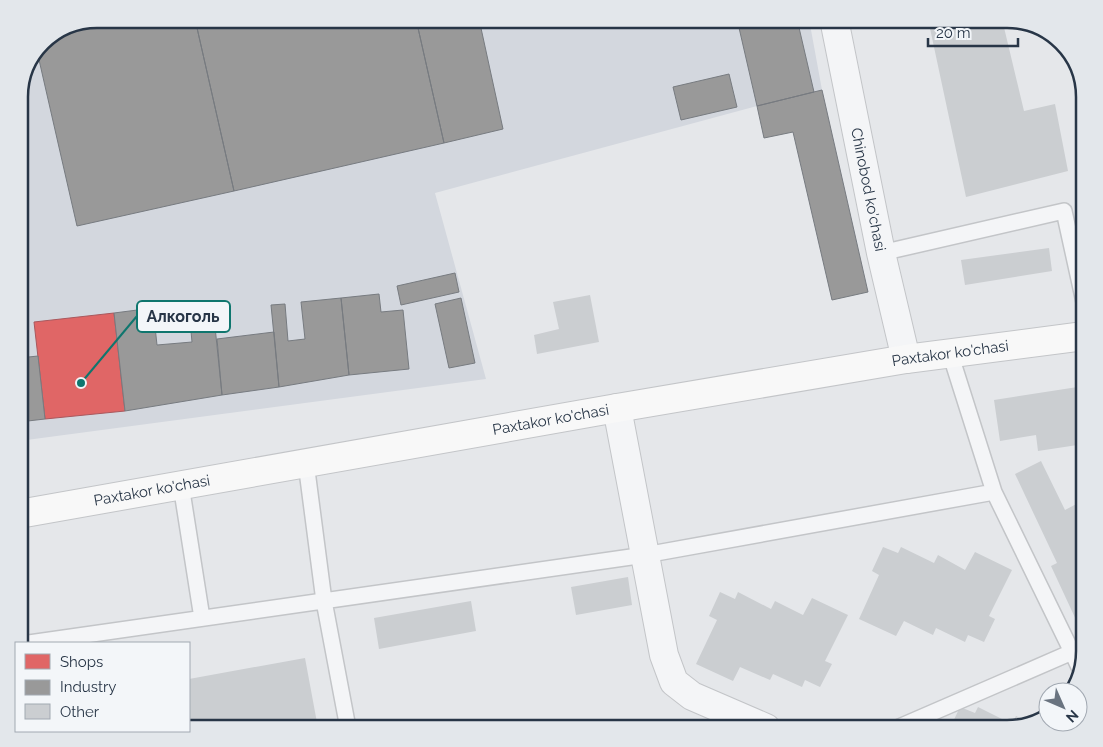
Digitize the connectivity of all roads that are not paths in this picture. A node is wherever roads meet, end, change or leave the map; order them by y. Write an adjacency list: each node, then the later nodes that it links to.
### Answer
1 (836, 28): 2 (street, Chinobod ko'chasi)
2 (880, 253): 3 (lane); 6 (street, Chinobod ko'chasi)
3 (1076, 266)
4 (1076, 337): 5 (main road, Paxtakor ko'chasi)
5 (950, 353): 6 (main road, Paxtakor ko'chasi); 10 (lane)
6 (906, 359): 7 (main road, Paxtakor ko'chasi)
7 (617, 408): 8 (main road, Paxtakor ko'chasi); 12 (street)
8 (306, 463): 9 (main road, Paxtakor ko'chasi); 13 (lane)
9 (181, 485): 11 (main road, Paxtakor ko'chasi); 14 (lane)
10 (994, 492): 12 (lane); 16 (lane)
11 (28, 512)
12 (645, 554): 13 (lane); 19 (street)
13 (324, 601): 14 (lane); 18 (lane)
14 (202, 618): 15 (lane)
15 (36, 642)
16 (1072, 652): 17 (lane); 20 (lane)
17 (1075, 658)
18 (346, 720)
19 (748, 720)
20 (915, 720)

